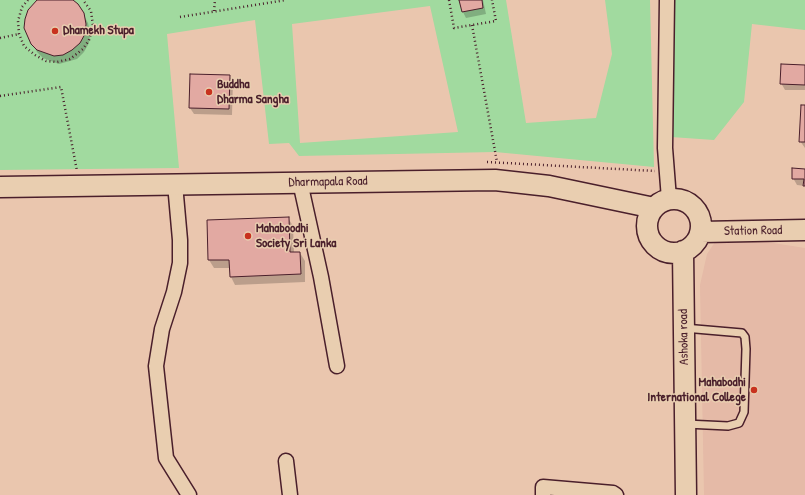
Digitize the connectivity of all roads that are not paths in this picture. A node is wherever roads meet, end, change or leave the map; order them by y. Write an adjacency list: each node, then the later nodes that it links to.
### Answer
1 (667, 0): 5 (street)
2 (300, 182): 3 (street, Dharmapala Road); 5 (street, Dharmapala Road); 10 (street)
3 (175, 184): 4 (street, Dharmapala Road); 13 (street)
4 (0, 187)
5 (661, 204): 7 (street); 8 (street)
6 (805, 230): 7 (street, Station Road)
7 (701, 232): 8 (street)
8 (683, 251): 9 (street, Ashoka road)
9 (684, 328): 11 (street, Ashoka road); 11 (lane)
10 (337, 366)
11 (685, 424): 17 (street, Ashoka road)
12 (286, 461): 14 (street)
13 (189, 495)
14 (290, 495)
15 (543, 495): 16 (street)
16 (616, 495)
17 (686, 495)

